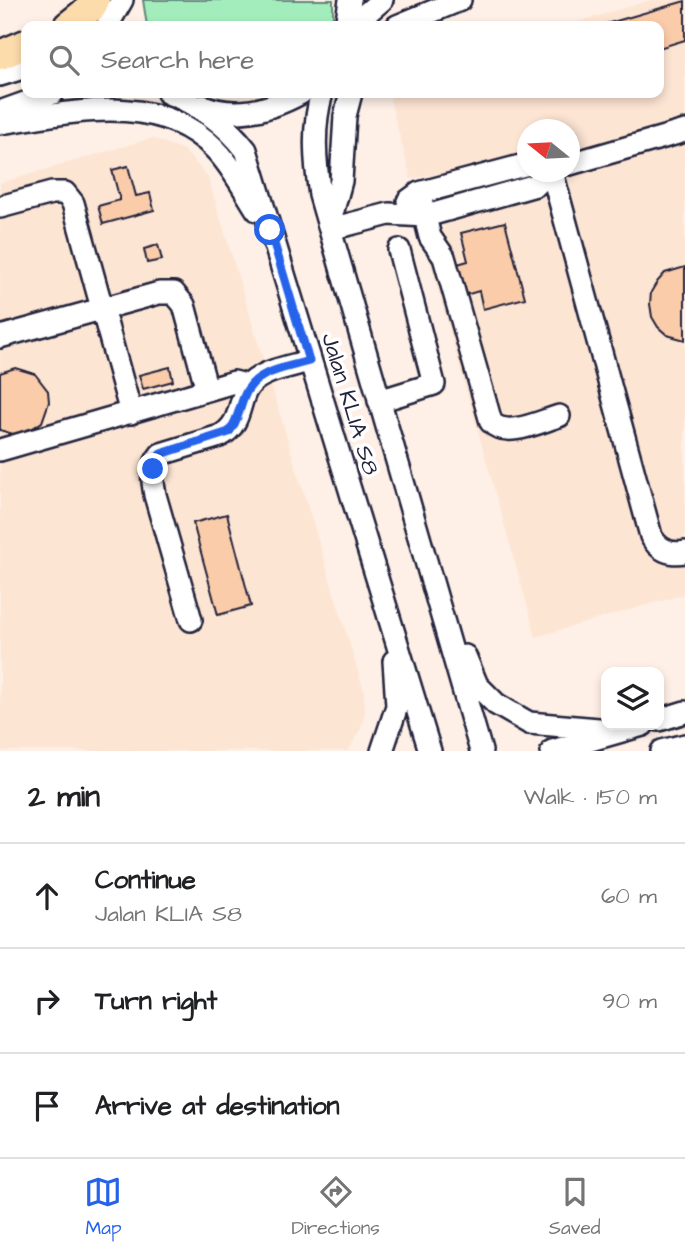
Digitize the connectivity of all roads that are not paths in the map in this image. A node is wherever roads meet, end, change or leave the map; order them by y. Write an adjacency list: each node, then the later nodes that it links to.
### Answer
1 (95, 0): 6 (main road)
2 (124, 0): 7 (street); 8 (street)
3 (350, 0): 9 (street)
4 (382, 0): 10 (street)
5 (460, 0): 11 (street)
6 (74, 21)
7 (110, 21)
8 (129, 21)
9 (347, 21)
10 (360, 21)
11 (409, 21)
12 (21, 46): 13 (main road)
13 (0, 55)
14 (21, 69): 15 (street)
15 (0, 75)
16 (38, 98): 22 (street)
17 (181, 98): 34 (street, Jalan KLIA S8)
18 (184, 98): 19 (street)
19 (292, 98)
20 (321, 98): 33 (street, Jalan KLIA S8)
21 (350, 98): 33 (street)
22 (0, 112)
23 (0, 123): 34 (street)
24 (685, 131): 25 (street)
25 (580, 161)
26 (517, 167): 29 (street)
27 (539, 182): 32 (street)
28 (553, 182): 45 (street)
29 (419, 193): 31 (street); 32 (street)
30 (0, 207): 36 (street)
31 (389, 214): 32 (street); 33 (street)
32 (426, 216): 43 (street)
33 (330, 227): 41 (street, Jalan KLIA S8)
34 (270, 230): 38 (street, Jalan KLIA S8)
35 (399, 250): 41 (street)
36 (103, 308): 37 (street); 40 (street); 42 (street)
37 (0, 337)
38 (309, 361): 39 (street); 48 (street, Jalan KLIA S8)
39 (249, 386): 40 (street); 47 (street)
40 (207, 390): 42 (street)
41 (379, 401): 46 (street, Jalan KLIA S8)
42 (131, 413): 44 (street)
43 (559, 416)
44 (0, 450)
45 (685, 552)
46 (424, 561): 52 (street); 56 (street, Jalan KLIA S8)
47 (191, 620)
48 (393, 628): 54 (street); 55 (street, Jalan KLIA S8)
49 (685, 712): 50 (street)
50 (664, 718)
51 (626, 730): 52 (street)
52 (622, 731): 57 (street)
53 (685, 745): 58 (street)
54 (382, 751)
55 (430, 751)
56 (481, 751)
57 (552, 751)
58 (662, 751)

